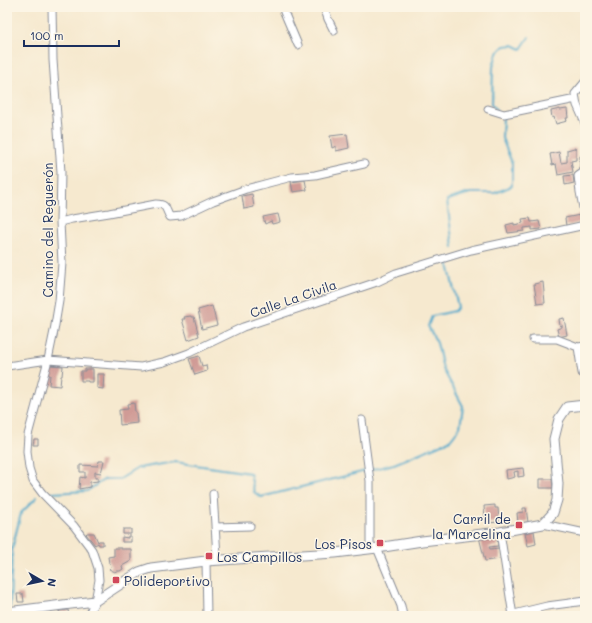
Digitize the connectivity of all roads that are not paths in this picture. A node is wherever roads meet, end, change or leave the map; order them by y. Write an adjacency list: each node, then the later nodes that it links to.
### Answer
1 (52, 7): 14 (street, Camino del Reguerón)
2 (283, 7): 5 (street)
3 (324, 7): 4 (street)
4 (334, 31)
5 (298, 45)
6 (585, 82): 7 (street)
7 (577, 102): 8 (street); 9 (street); 10 (street)
8 (488, 109)
9 (585, 113)
10 (585, 122)
11 (364, 164): 14 (street)
12 (585, 171): 13 (street)
13 (585, 218)
14 (60, 222): 18 (street, Camino del Reguerón)
15 (585, 225): 18 (street, Calle La Civila)
16 (533, 339): 17 (street)
17 (582, 347): 20 (street)
18 (48, 360): 19 (street, Calle La Civila); 32 (street, Camino del Reguerón)
19 (7, 366)
20 (585, 372)
21 (585, 405): 24 (main road)
22 (362, 420): 29 (street)
23 (213, 494): 26 (street)
24 (543, 524): 27 (main road); 28 (street)
25 (250, 526): 26 (street)
26 (215, 527): 30 (street)
27 (500, 532): 29 (main road); 35 (street)
28 (585, 533)
29 (373, 548): 30 (main road); 38 (street)
30 (218, 560): 31 (main road)
31 (206, 561): 32 (main road); 37 (street)
32 (95, 601): 34 (main road); 36 (street, Camino del Reguerón)
33 (585, 601): 35 (street)
34 (7, 612)
35 (514, 615)
36 (88, 616)
37 (207, 616)
38 (403, 616)

